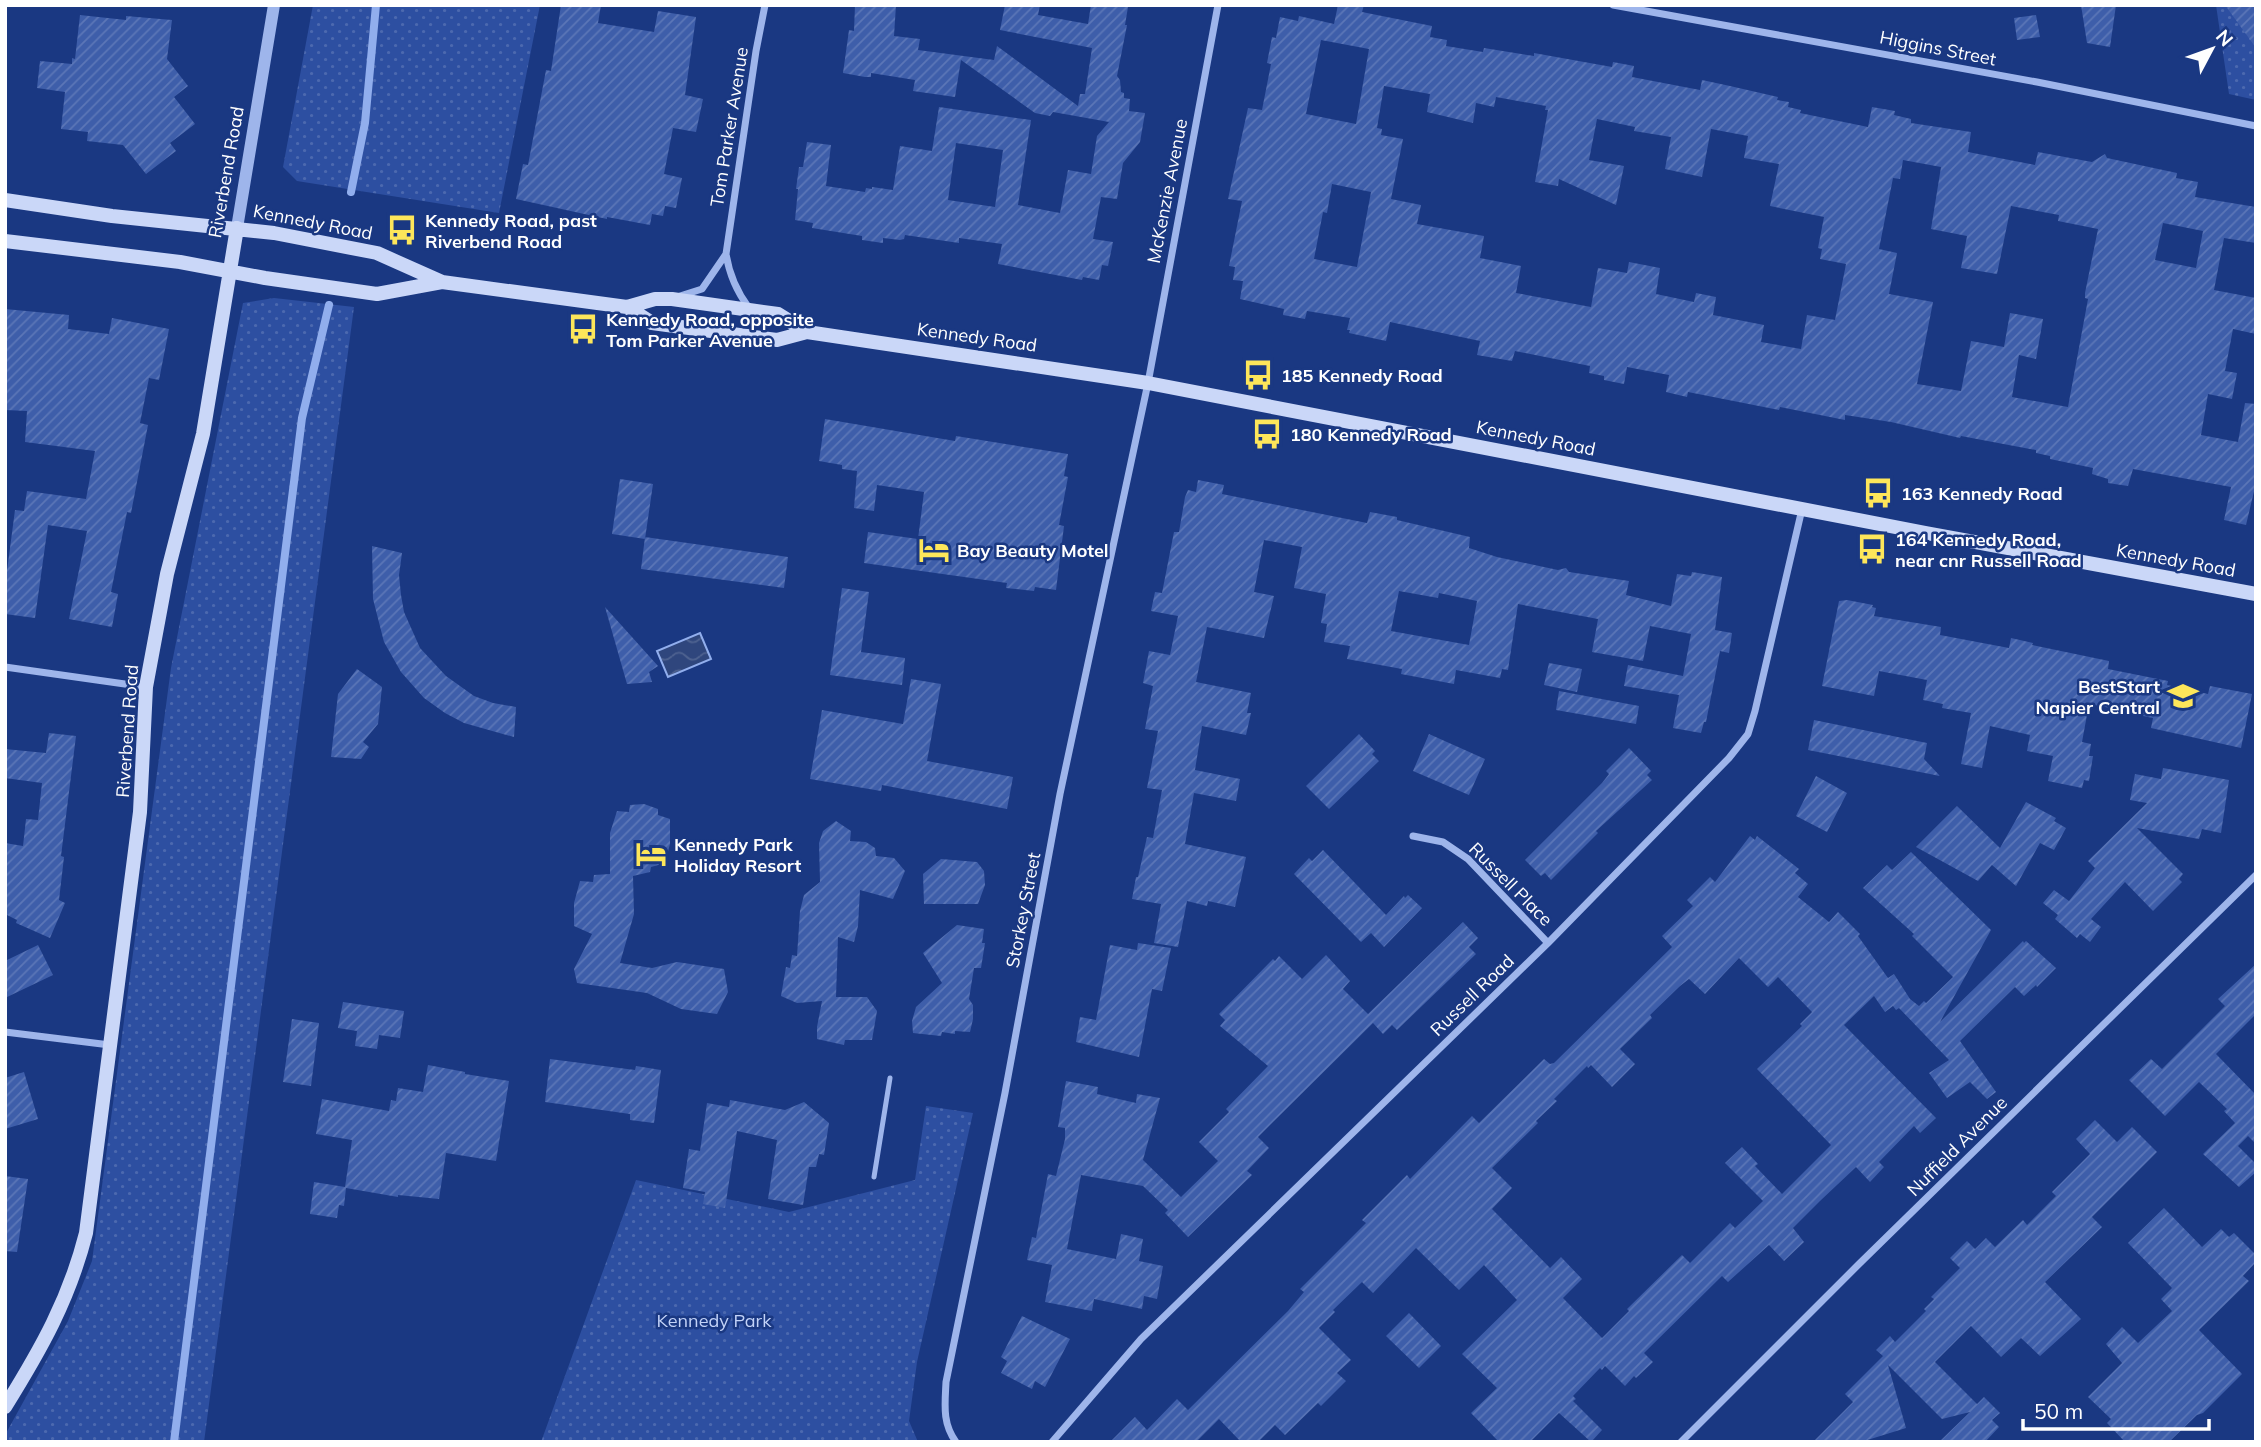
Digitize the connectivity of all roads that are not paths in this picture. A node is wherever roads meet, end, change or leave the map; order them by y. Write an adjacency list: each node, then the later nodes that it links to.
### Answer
1 (274, 5): 7 (street, Riverbend Road)
2 (765, 5): 9 (street, Tom Parker Avenue)
3 (1217, 5): 16 (street, McKenzie Avenue)
4 (1613, 5): 5 (street, Higgins Street)
5 (2256, 125)
6 (5, 201): 7 (main road, Kennedy Road)
7 (237, 228): 10 (main road, Riverbend Road); 11 (main road, Kennedy Road)
8 (5, 241): 10 (main road, Kennedy Road)
9 (726, 254): 12 (street, Tom Parker Avenue); 14 (street, Tom Parker Avenue)
10 (228, 272): 11 (main road, Kennedy Road); 20 (main road, Riverbend Road)
11 (442, 282): 13 (main road, Kennedy Road)
12 (672, 299): 13 (main road, Kennedy Road); 14 (main road, Kennedy Road)
13 (627, 307): 15 (main road, Kennedy Road)
14 (751, 311): 15 (main road, Kennedy Road)
15 (807, 332): 16 (main road, Kennedy Road)
16 (1148, 383): 17 (main road, Kennedy Road); 29 (street, Storkey Street)
17 (1802, 508): 18 (main road, Kennedy Road); 23 (street, Russell Road)
18 (2256, 594)
19 (5, 667): 20 (street)
20 (146, 687): 25 (main road, Riverbend Road)
21 (1413, 836): 23 (street, Russell Place)
22 (2256, 876): 31 (street, Nuffield Avenue)
23 (1548, 943): 30 (street, Russell Road)
24 (5, 1032): 25 (street)
25 (110, 1045): 28 (main road, Riverbend Road)
26 (890, 1078): 27 (lane)
27 (874, 1177)
28 (5, 1408)
29 (956, 1442)
30 (1052, 1442)
31 (1681, 1442)

